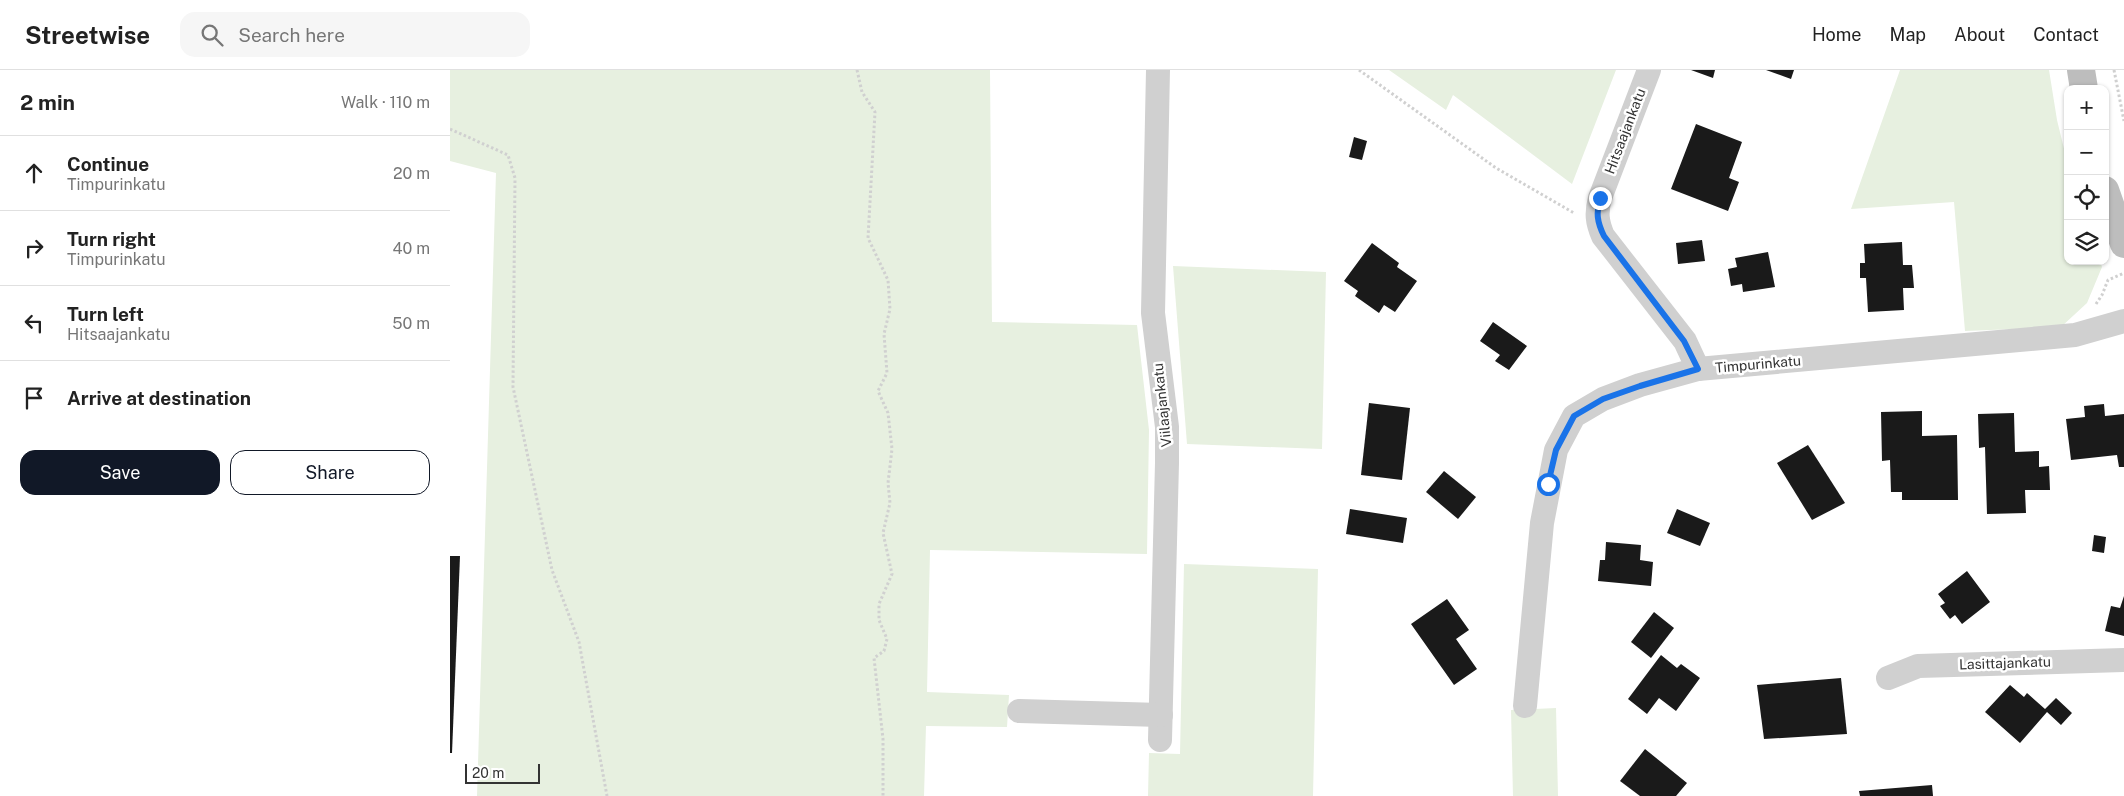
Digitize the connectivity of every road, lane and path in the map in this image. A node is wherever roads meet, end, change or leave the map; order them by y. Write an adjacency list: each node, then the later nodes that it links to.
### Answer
1 (857, 70): 22 (path)
2 (1158, 70): 19 (street, Viilaajankatu)
3 (1359, 70): 11 (path)
4 (1649, 70): 11 (street, Hitsaajankatu)
5 (2080, 70): 7 (street)
6 (2114, 70): 8 (path)
7 (2083, 85)
8 (2124, 122)
9 (450, 129): 21 (path)
10 (2109, 201): 12 (street)
11 (1597, 223): 14 (street)
12 (2124, 244)
13 (2124, 321): 14 (street, Timpurinkatu)
14 (1698, 369): 17 (street, Timpurinkatu)
15 (2124, 660): 16 (street, Lasittajankatu)
16 (1888, 678)
17 (1525, 706)
18 (1019, 711): 19 (street)
19 (1161, 714): 20 (street, Viilaajankatu)
20 (1160, 740)
21 (606, 796)
22 (883, 796)

